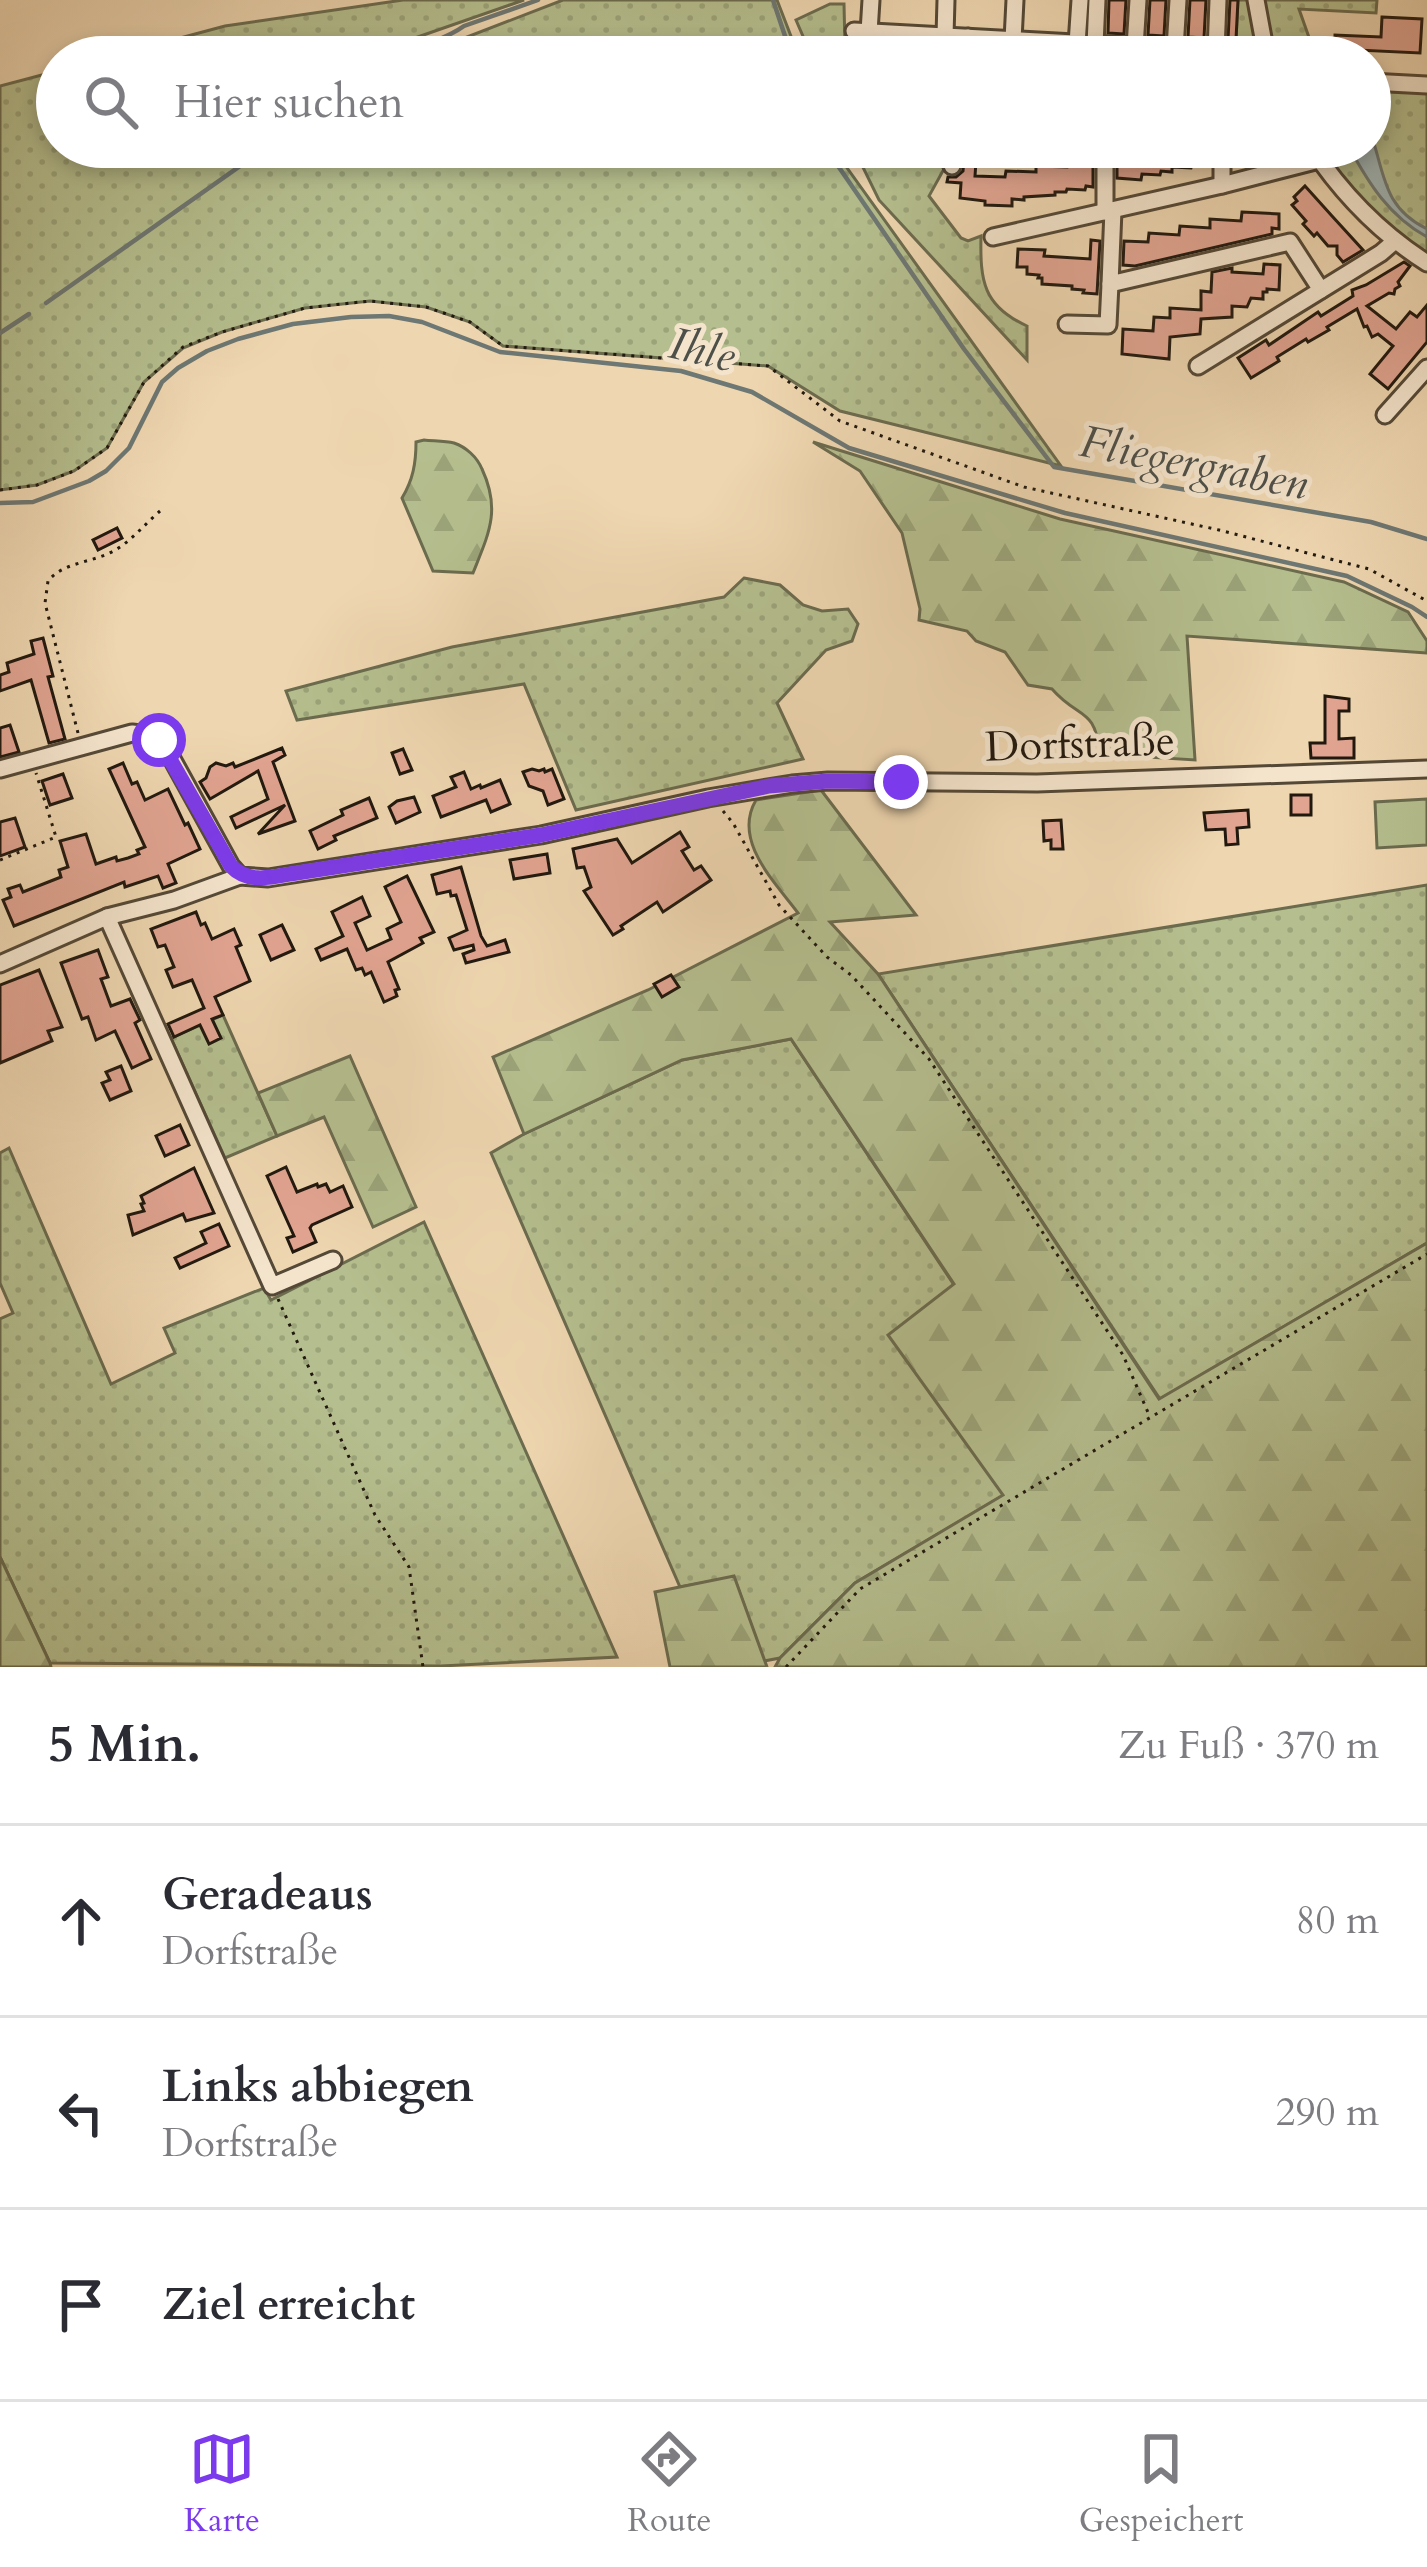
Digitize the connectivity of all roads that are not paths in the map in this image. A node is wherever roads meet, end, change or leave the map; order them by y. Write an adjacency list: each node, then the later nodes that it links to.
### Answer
1 (871, 0): 10 (street)
2 (946, 0): 10 (street)
3 (1015, 0): 11 (street)
4 (1080, 0): 12 (street)
5 (1097, 0): 13 (street)
6 (1138, 0): 14 (street)
7 (1178, 0): 15 (street)
8 (1218, 0): 16 (street)
9 (1256, 0): 17 (street)
10 (945, 36)
11 (1013, 36)
12 (1084, 36)
13 (1088, 36)
14 (1136, 36)
15 (1176, 36)
16 (1219, 36)
17 (1264, 36)
18 (1391, 83): 19 (street)
19 (1427, 85)
20 (1104, 168): 25 (street)
21 (1222, 168): 24 (street)
22 (1273, 168): 24 (street)
23 (1326, 168): 27 (street)
24 (1222, 185): 25 (street)
25 (1109, 211): 26 (street); 29 (street)
26 (993, 237)
27 (1395, 241): 28 (street); 30 (street)
28 (1427, 263)
29 (1110, 284): 30 (street); 31 (street)
30 (1321, 290): 32 (street)
31 (1067, 324)
32 (1198, 366)
33 (1427, 368): 34 (street)
34 (1385, 415)
35 (0, 769): 37 (street)
36 (1427, 770): 37 (street, Dorfstraße)
37 (240, 876): 38 (street, Dorfstraße)
38 (107, 917): 39 (street, Dorfstraße); 40 (street)
39 (0, 964)
40 (333, 1260)

